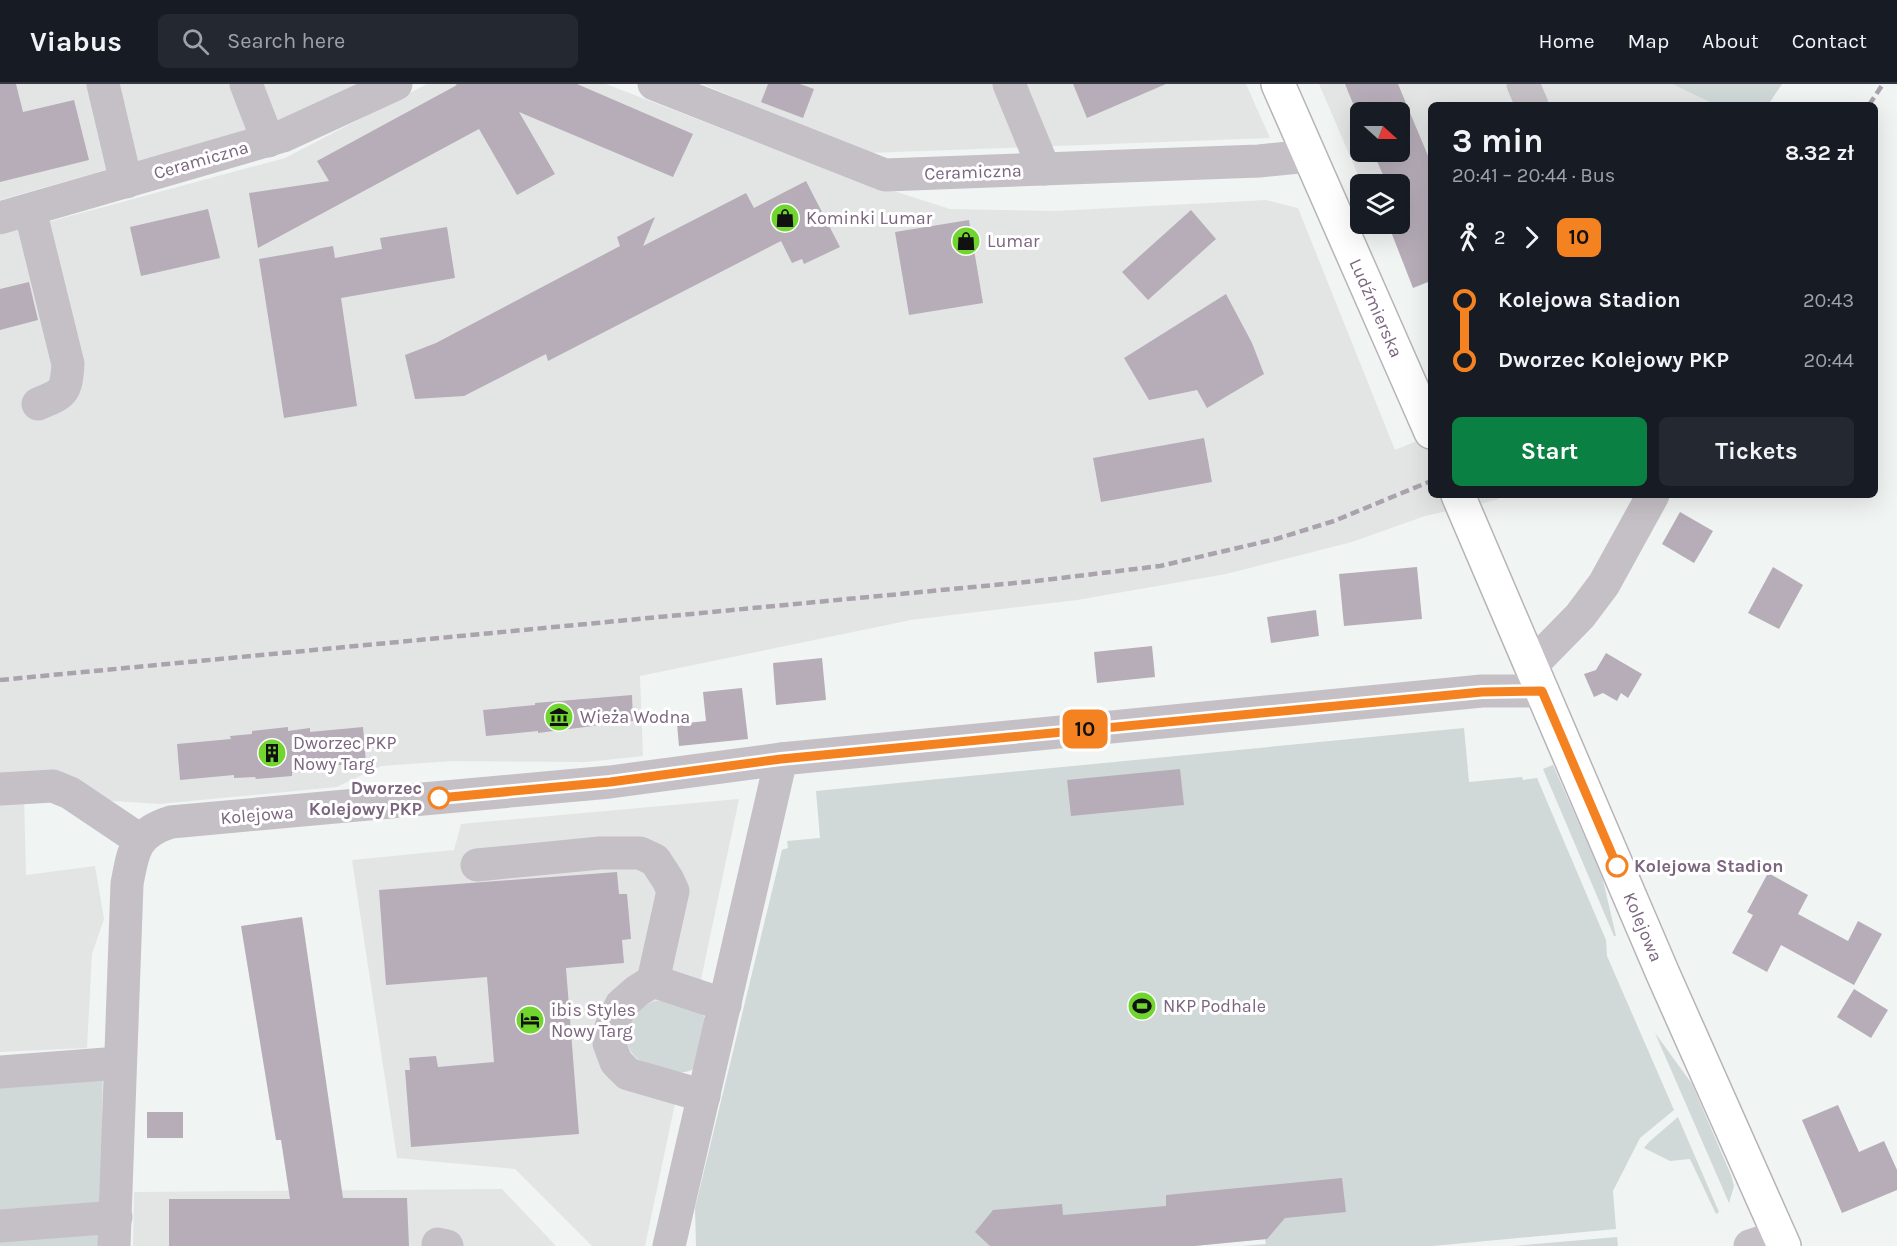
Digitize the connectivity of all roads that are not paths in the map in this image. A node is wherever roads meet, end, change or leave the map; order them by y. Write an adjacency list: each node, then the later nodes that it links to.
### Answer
1 (104, 84): 12 (street)
2 (246, 84): 9 (street)
3 (396, 84): 9 (street, Ceramiczna)
4 (654, 84): 11 (street, Ceramiczna)
5 (1009, 84): 11 (street)
6 (1278, 84): 10 (main road, Ludźmierska)
7 (1523, 84): 8 (street)
8 (1531, 102)
9 (268, 141): 12 (street, Ceramiczna)
10 (1310, 156): 11 (street, Ceramiczna); 15 (main road, Ludźmierska)
11 (1044, 169)
12 (126, 182): 13 (street, Ceramiczna)
13 (15, 214): 14 (street)
14 (38, 404)
15 (1428, 422)
16 (1459, 498): 18 (main road)
17 (1651, 498): 18 (street)
18 (1537, 678): 19 (street, Kolejowa); 30 (main road, Kolejowa)
19 (781, 759): 21 (street, Kolejowa); 24 (street)
20 (0, 789): 21 (street)
21 (140, 840): 25 (street)
22 (477, 865): 23 (street)
23 (653, 981): 24 (street); 27 (street)
24 (725, 1005): 27 (street)
25 (119, 1063): 26 (street); 29 (street)
26 (0, 1072)
27 (704, 1096): 31 (street)
28 (0, 1226): 29 (street)
29 (115, 1231)
30 (1771, 1243)
31 (669, 1246)

